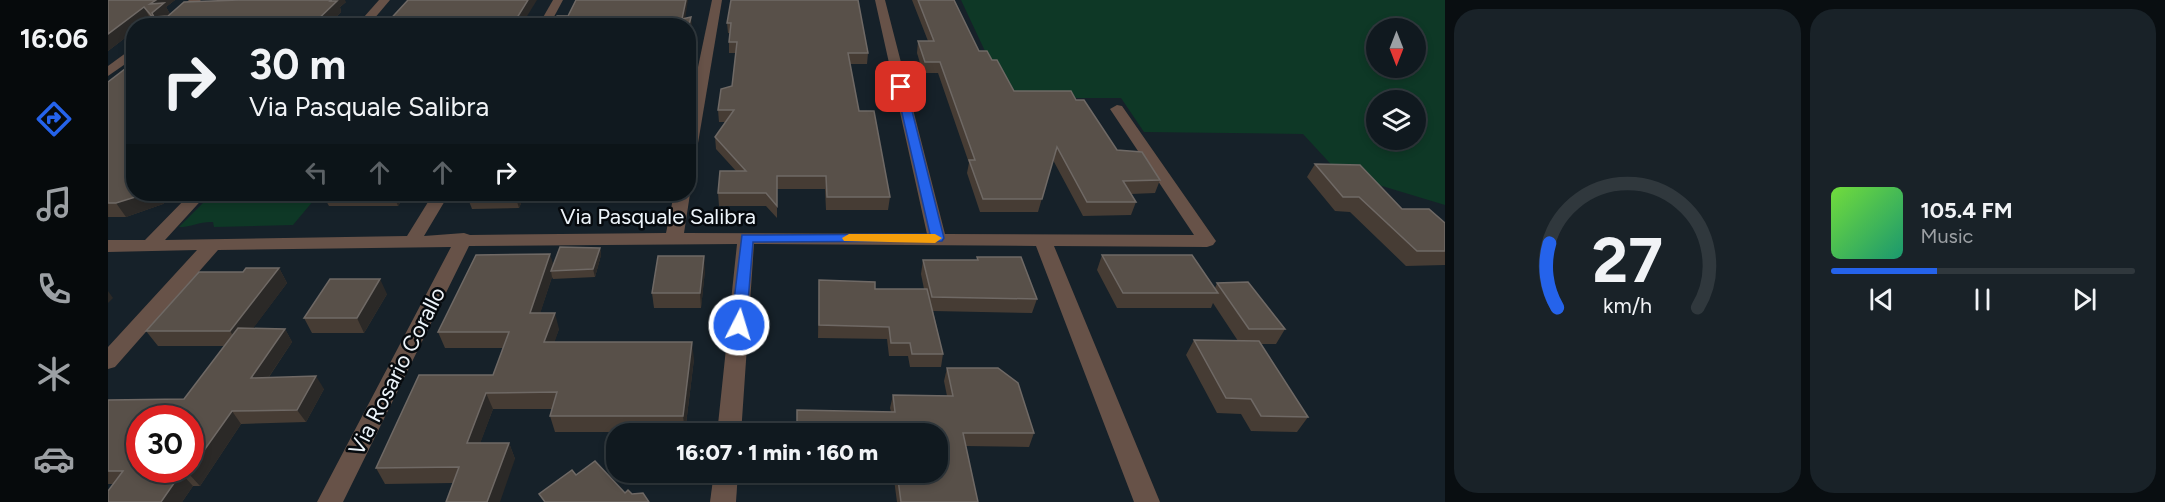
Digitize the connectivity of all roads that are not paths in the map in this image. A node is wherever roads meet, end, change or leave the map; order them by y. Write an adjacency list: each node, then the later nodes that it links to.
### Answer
1 (196, 0): 6 (street)
2 (385, 0): 7 (street)
3 (558, 0): 8 (street)
4 (717, 0): 12 (street)
5 (880, 0): 18 (street)
6 (175, 18)
7 (368, 18)
8 (548, 18)
9 (126, 57): 10 (street)
10 (108, 72)
11 (1117, 109): 21 (street, Via Pasquale Salibra)
12 (696, 112)
13 (192, 201): 23 (street)
14 (437, 201): 20 (street)
15 (681, 201): 16 (street)
16 (674, 237): 17 (street, Via Pasquale Salibra); 19 (street, Via Pasquale Salibra)
17 (746, 238): 18 (street, Via Pasquale Salibra); 26 (street)
18 (938, 238): 21 (street, Via Pasquale Salibra)
19 (464, 239): 20 (street, Via Pasquale Salibra); 28 (street, Via Rosario Corallo)
20 (413, 240): 22 (street, Via Pasquale Salibra)
21 (1043, 240): 30 (street)
22 (214, 243): 23 (street, Via Pasquale Salibra); 25 (street)
23 (150, 245): 24 (street, Via Pasquale Salibra)
24 (108, 246)
25 (108, 361)
26 (730, 423)
27 (725, 483): 29 (street)
28 (330, 502)
29 (723, 502)
30 (1147, 502)

